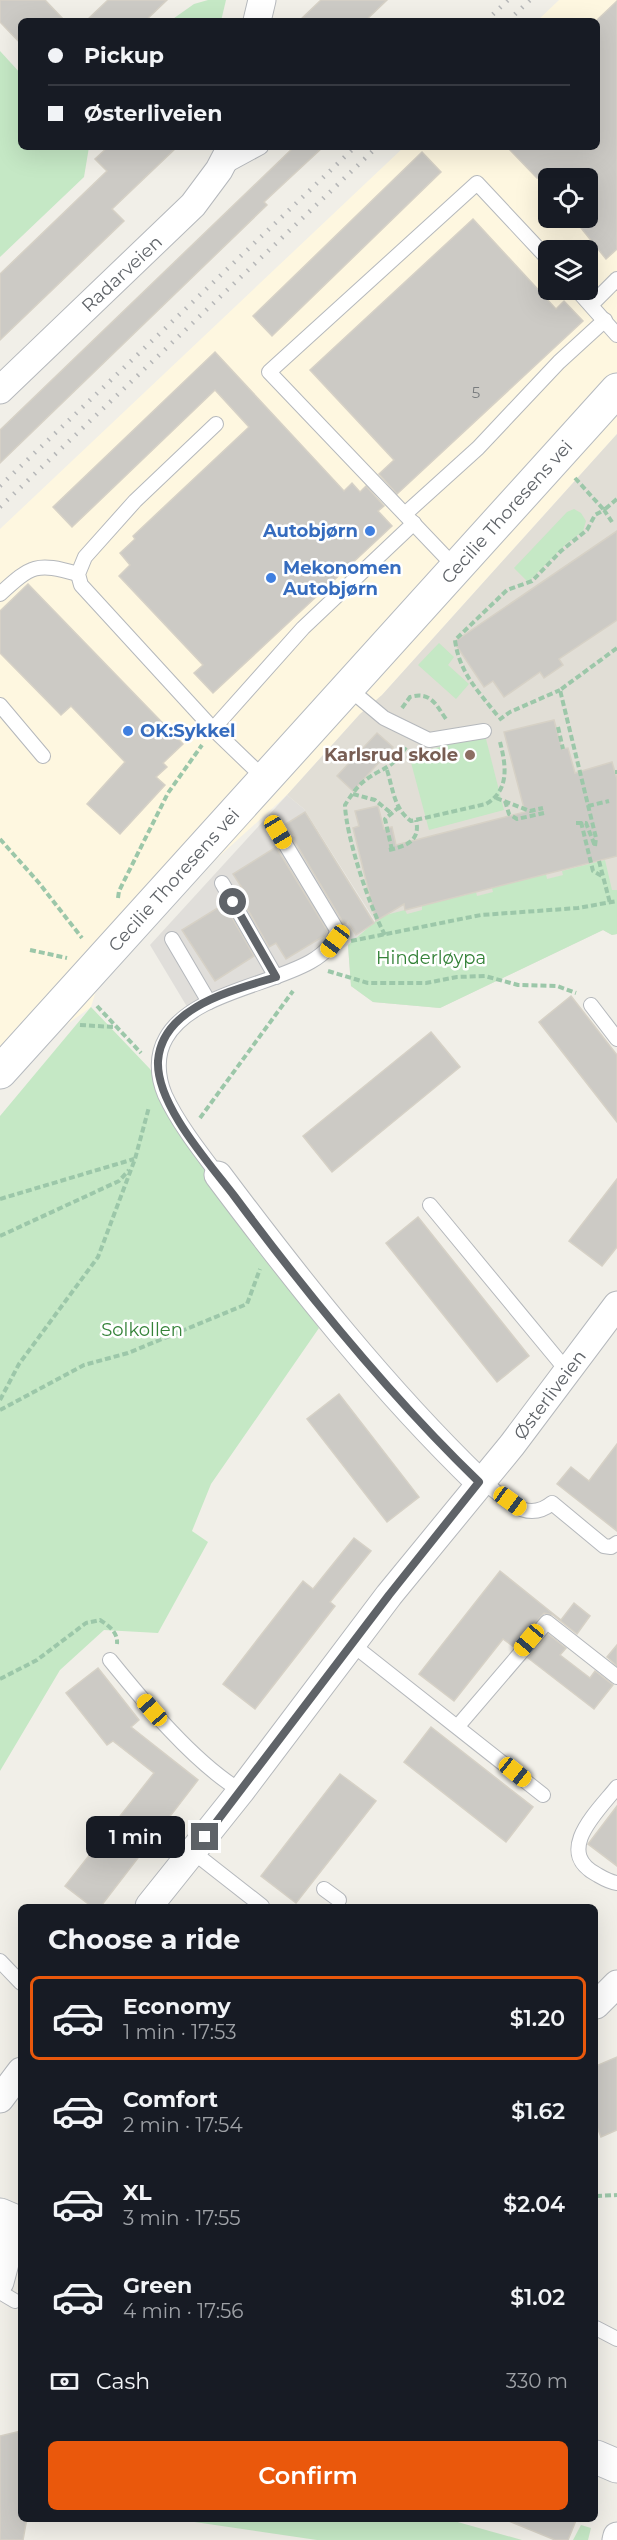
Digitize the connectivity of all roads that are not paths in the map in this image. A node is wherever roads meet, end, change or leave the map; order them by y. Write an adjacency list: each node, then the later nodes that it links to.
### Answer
1 (262, 0): 2 (street)
2 (258, 18)
3 (251, 150): 4 (lane)
4 (225, 158): 11 (street, Radarveien)
5 (538, 248): 14 (lane)
6 (617, 279): 8 (lane)
7 (586, 300): 8 (lane)
8 (591, 305): 9 (lane)
9 (605, 320): 10 (lane); 14 (lane)
10 (617, 335)
11 (0, 390)
12 (617, 390): 15 (street, Cecilie Thoresens vei)
13 (216, 424): 16 (lane)
14 (409, 518): 15 (lane); 20 (lane)
15 (456, 568): 18 (street, Cecilie Thoresens vei)
16 (78, 574): 17 (lane); 20 (lane)
17 (0, 594)
18 (347, 687): 21 (lane); 23 (street, Cecilie Thoresens vei)
19 (0, 705): 22 (lane)
20 (213, 729): 23 (lane)
21 (484, 731)
22 (43, 756)
23 (265, 780): 31 (street, Cecilie Thoresens vei)
24 (278, 832): 27 (lane)
25 (222, 883): 27 (lane)
26 (172, 939): 28 (lane)
27 (276, 977): 28 (lane)
28 (209, 1002): 32 (lane)
29 (591, 1005): 30 (lane)
30 (617, 1039)
31 (0, 1072)
32 (218, 1174): 36 (street)
33 (430, 1205): 35 (lane)
34 (617, 1305): 35 (street, Østerliveien)
35 (568, 1372): 36 (street, Østerliveien)
36 (480, 1481): 37 (lane); 38 (street, Østerliveien)
37 (617, 1543)
38 (353, 1645): 41 (lane); 43 (street, Østerliveien)
39 (110, 1660): 43 (lane)
40 (617, 1677): 41 (lane)
41 (458, 1726): 44 (lane)
42 (617, 1787): 46 (lane)
43 (241, 1791): 45 (street, Østerliveien)
44 (543, 1795)
45 (194, 1852): 49 (street, Østerliveien); 50 (lane)
46 (617, 1883)
47 (324, 1889): 48 (lane)
48 (339, 1900)
49 (151, 1904)
50 (259, 1904)
51 (0, 1961): 52 (lane)
52 (18, 1980)
53 (617, 1984): 54 (street)
54 (598, 2003)
55 (18, 2075): 56 (street)
56 (0, 2098)
57 (12, 2220): 58 (street)
58 (8, 2291): 59 (lane)
59 (0, 2292)
60 (598, 2329): 61 (lane)
61 (617, 2339)

